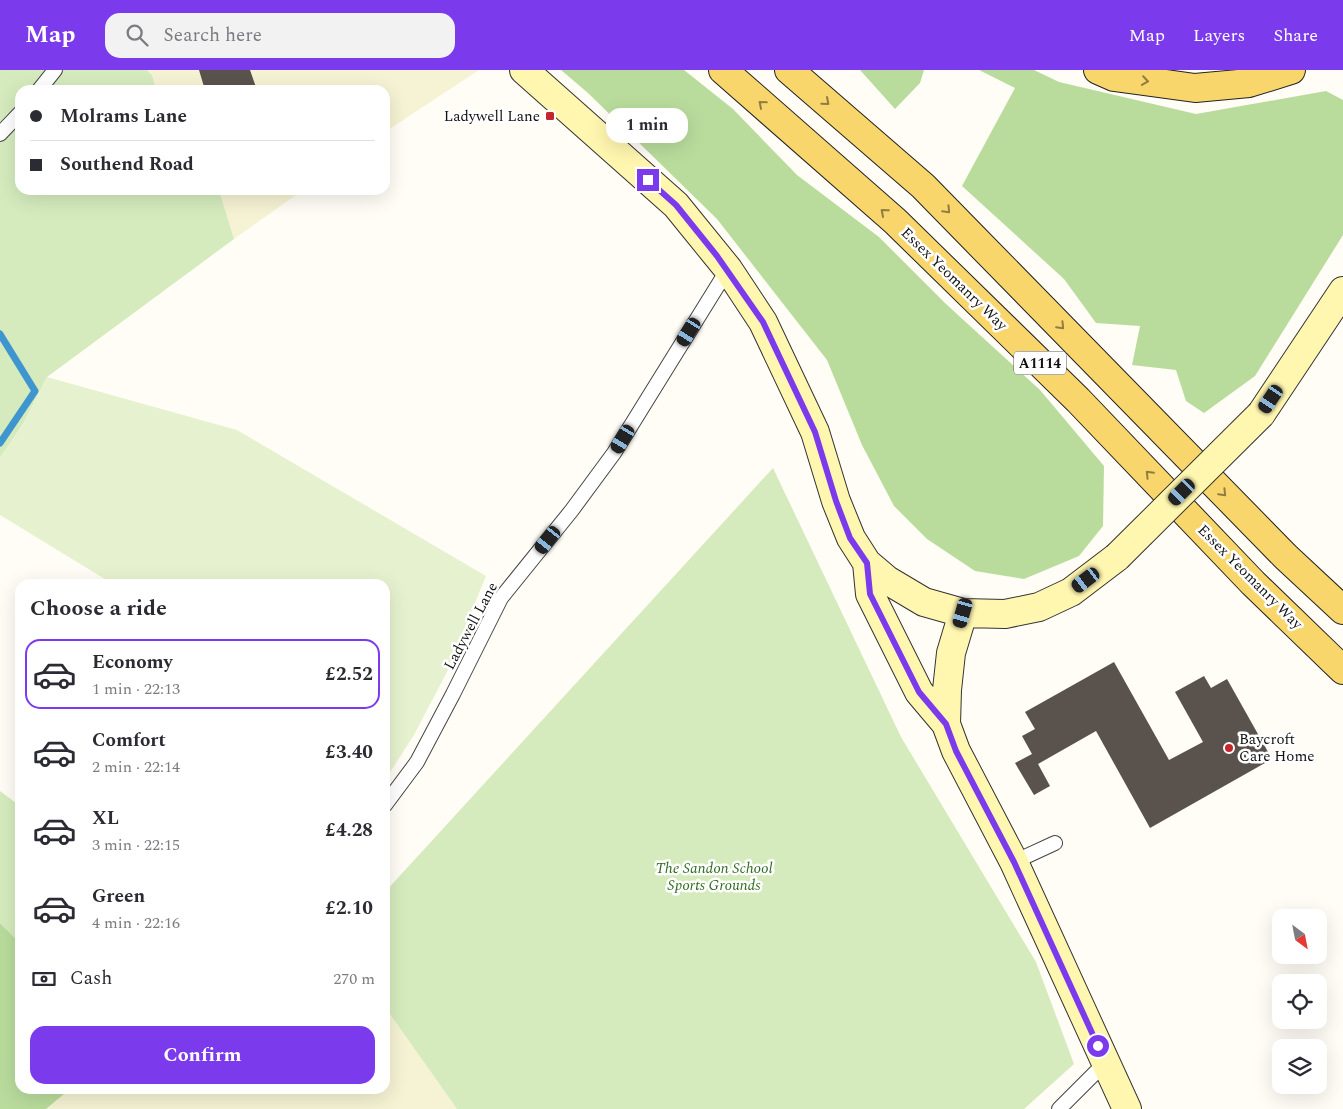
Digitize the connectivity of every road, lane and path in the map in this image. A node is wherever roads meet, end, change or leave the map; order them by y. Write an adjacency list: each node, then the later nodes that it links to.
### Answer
1 (55, 70): 7 (lane)
2 (524, 70): 10 (street)
3 (723, 70): 15 (main road, Essex Yeomanry Way / A1114, one-way to 3)
4 (789, 70): 13 (main road, A1114, one-way to 13)
5 (1098, 70): 6 (main road, one-way to 6)
6 (1291, 70)
7 (43, 85)
8 (15, 118): 9 (lane)
9 (0, 134)
10 (728, 269): 12 (street); 17 (lane, Ladywell Lane)
11 (1343, 291): 14 (street, bridge)
12 (867, 563): 14 (street); 16 (street)
13 (1343, 610)
14 (963, 613): 16 (street)
15 (1343, 670)
16 (946, 724): 19 (street)
17 (390, 798)
18 (1055, 843): 19 (lane)
19 (1014, 862): 20 (street)
20 (1106, 1063): 21 (lane); 22 (street)
21 (1059, 1109)
22 (1127, 1109)

